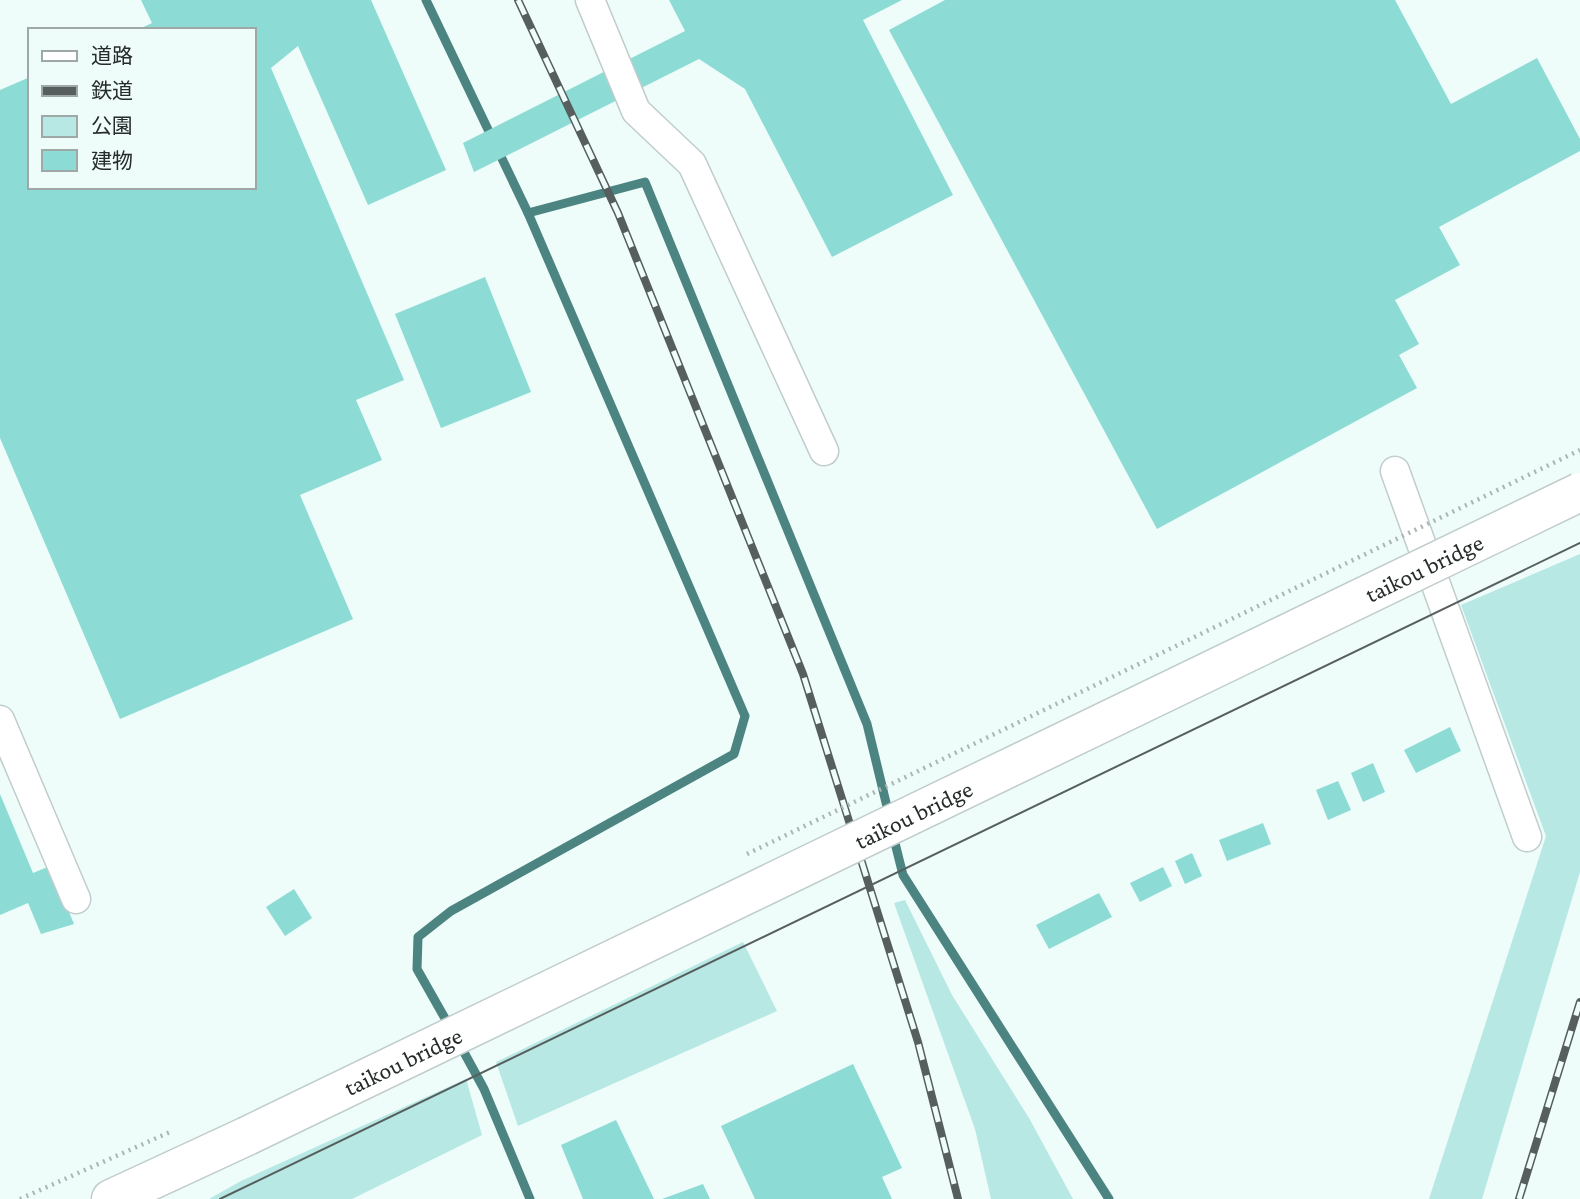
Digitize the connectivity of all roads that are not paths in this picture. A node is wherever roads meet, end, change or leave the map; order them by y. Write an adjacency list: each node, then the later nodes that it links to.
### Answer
1 (590, 0): 2 (lane)
2 (824, 451)
3 (1395, 471): 6 (lane)
4 (1580, 492): 8 (highway, taikou bridge, bridge)
5 (0, 720): 7 (lane)
6 (1527, 837)
7 (76, 899)
8 (111, 1199)

